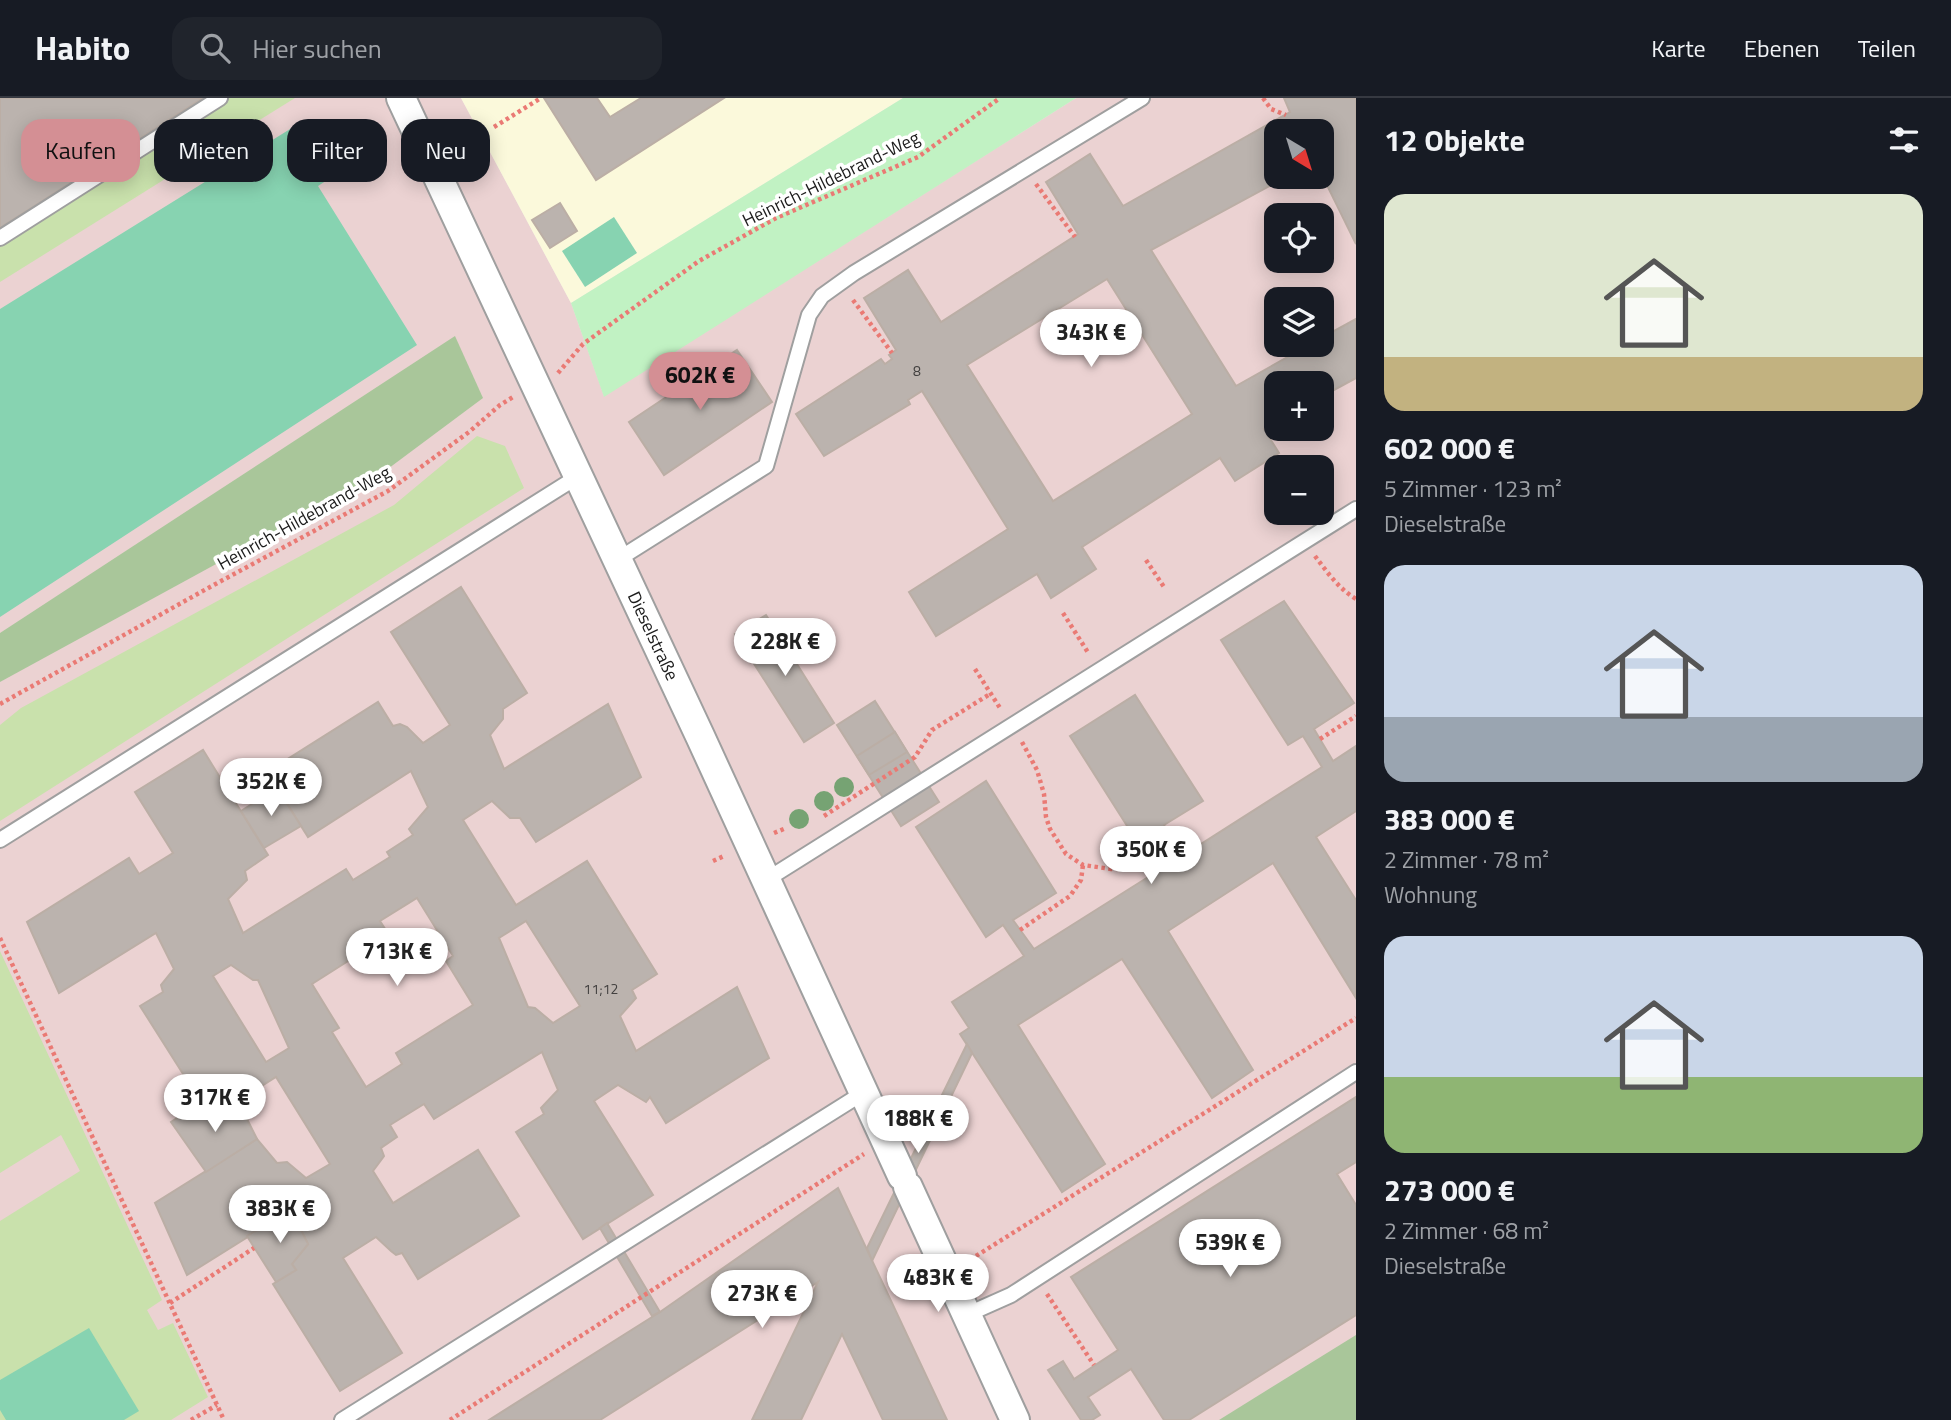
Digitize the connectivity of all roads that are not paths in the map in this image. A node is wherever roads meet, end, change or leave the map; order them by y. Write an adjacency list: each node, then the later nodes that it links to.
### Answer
1 (220, 98): 4 (lane)
2 (401, 98): 5 (street, Dieselstraße)
3 (1142, 98): 7 (lane)
4 (0, 238)
5 (577, 477): 7 (street, Dieselstraße); 8 (lane)
6 (1356, 509): 9 (lane)
7 (617, 559): 9 (street, Dieselstraße)
8 (0, 839)
9 (766, 880): 11 (street, Dieselstraße)
10 (1356, 1072): 12 (lane)
11 (863, 1093): 12 (street, Dieselstraße); 13 (lane)
12 (966, 1315): 14 (street, Dieselstraße)
13 (341, 1420)
14 (1015, 1420)

